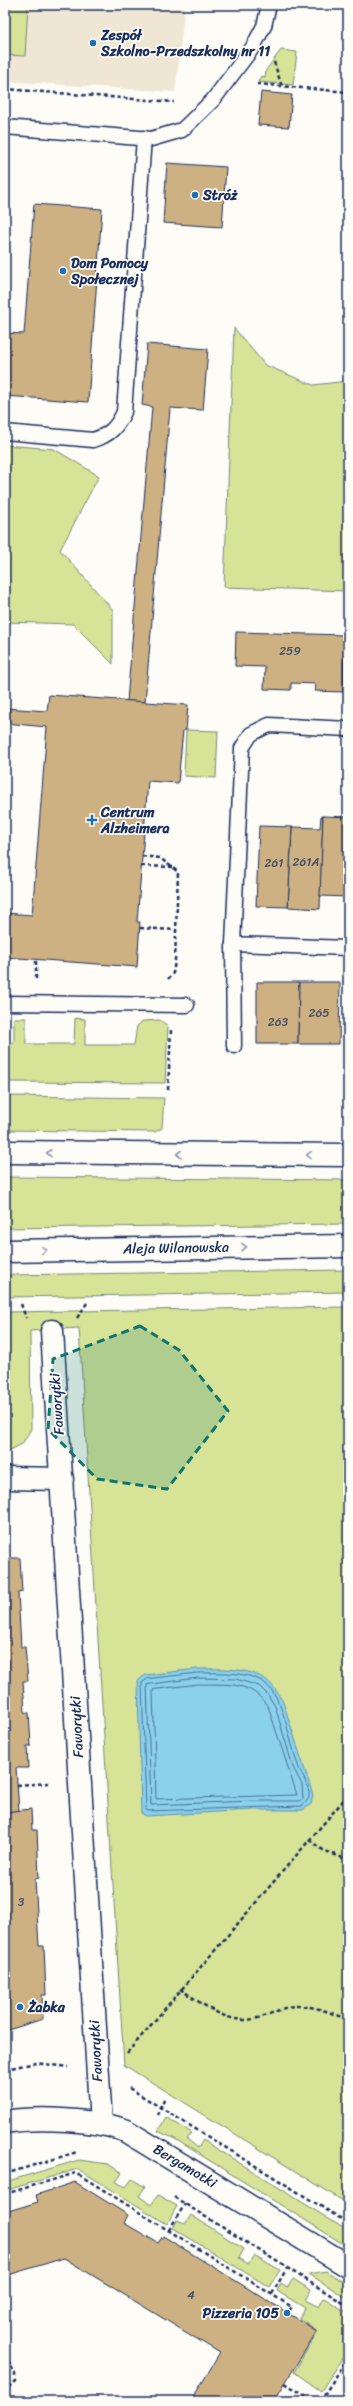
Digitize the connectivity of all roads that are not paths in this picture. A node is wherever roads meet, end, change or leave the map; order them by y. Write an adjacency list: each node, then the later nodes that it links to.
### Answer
1 (269, 5): 3 (lane)
2 (5, 128): 3 (lane)
3 (144, 138): 4 (lane)
4 (5, 432)
5 (348, 729): 6 (lane)
6 (234, 944): 7 (lane); 10 (lane)
7 (348, 948)
8 (5, 1003): 9 (lane)
9 (187, 1006)
10 (234, 1046)
11 (5, 1152): 12 (street, one-way to 11)
12 (348, 1155)
13 (348, 1246): 14 (street, Aleja Wilanowska, one-way to 13)
14 (5, 1251)
15 (52, 1331): 17 (street, Faworytki)
16 (5, 1478): 17 (street)
17 (62, 1478): 19 (street, Faworytki)
18 (5, 2122): 19 (street, Bergamotki)
19 (101, 2124): 20 (street, Bergamotki)
20 (348, 2266)

